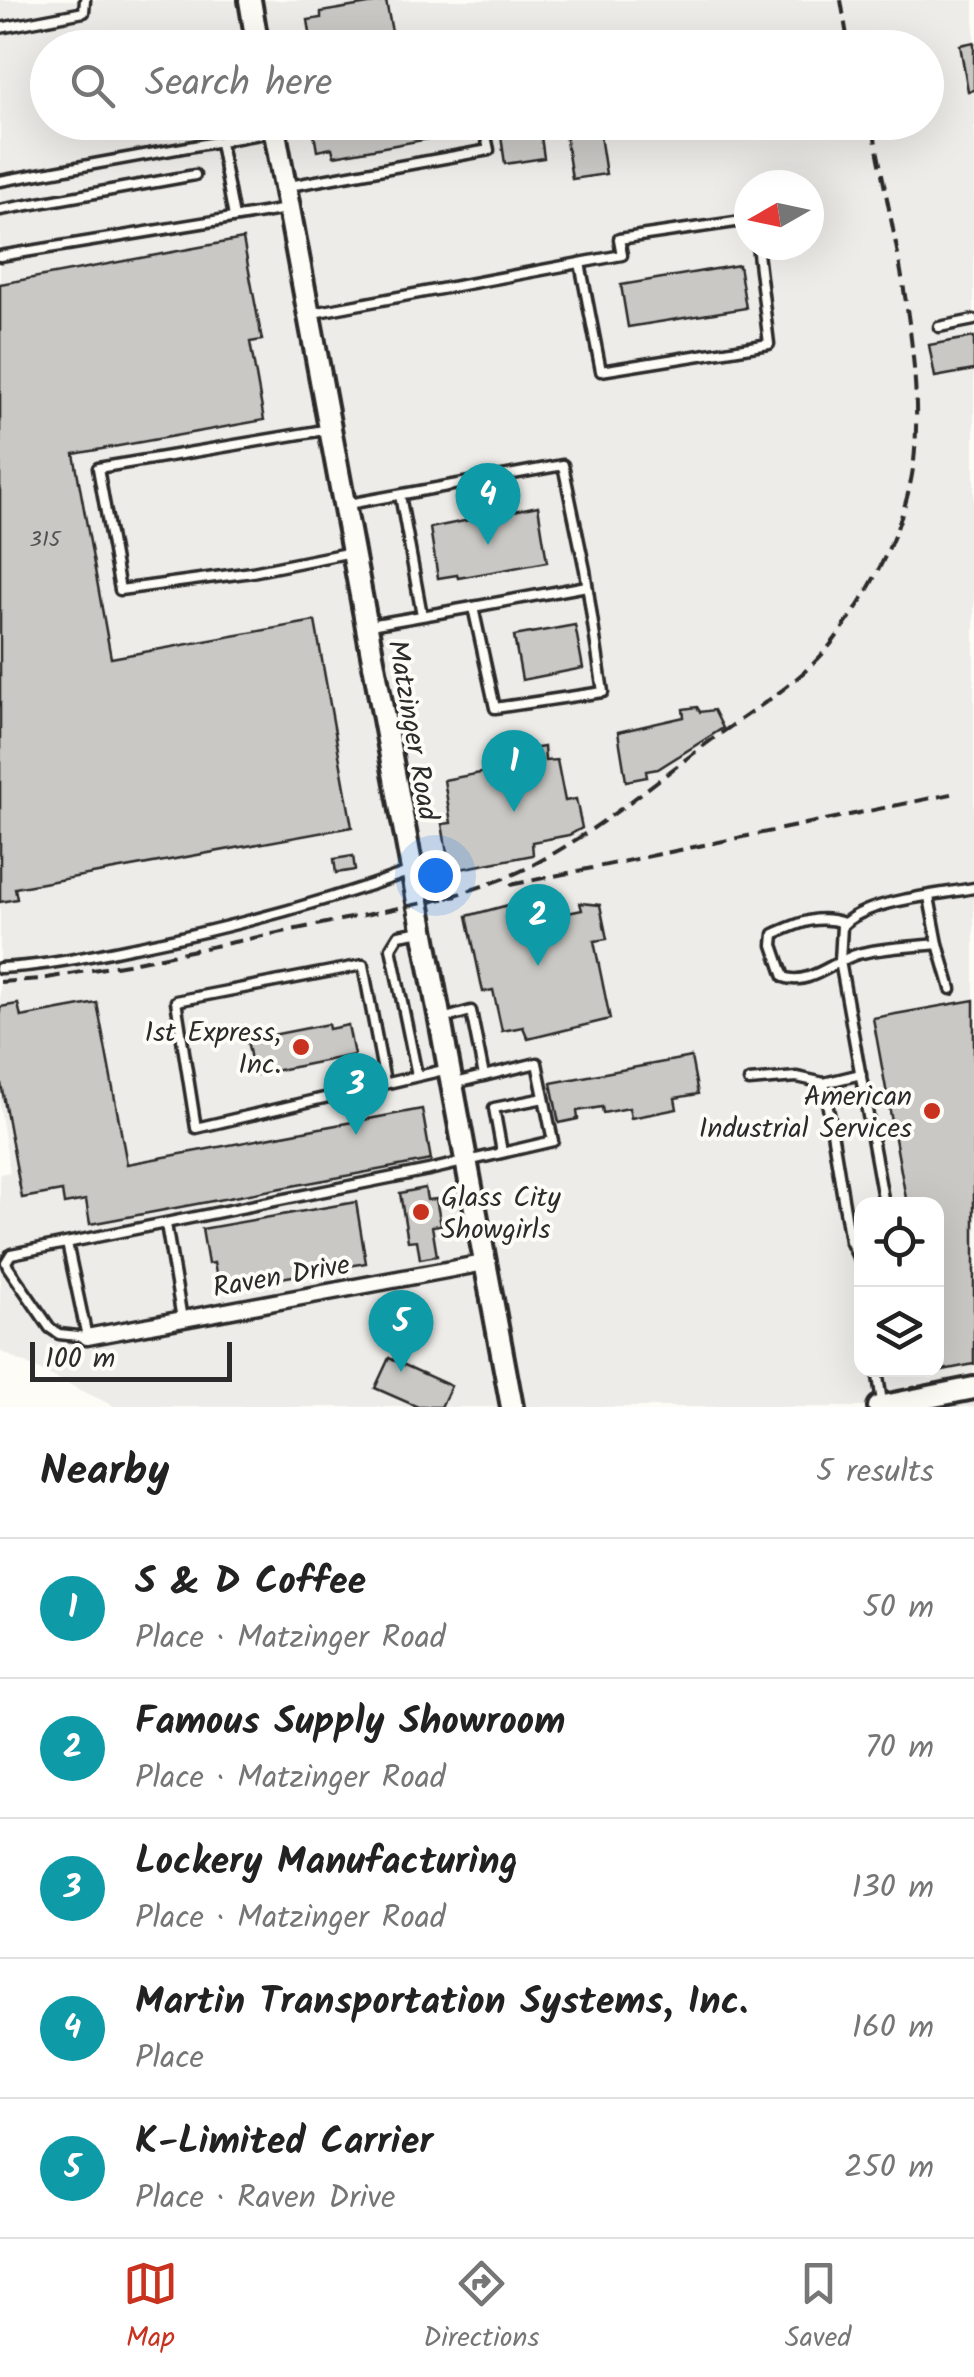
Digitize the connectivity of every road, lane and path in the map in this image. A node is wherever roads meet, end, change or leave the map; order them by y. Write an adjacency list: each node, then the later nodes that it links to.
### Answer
1 (85, 0): 3 (lane)
2 (250, 0): 4 (street)
3 (0, 28)
4 (255, 30)
5 (230, 140): 8 (lane)
6 (275, 140): 11 (street, Matzinger Road)
7 (487, 140): 11 (lane)
8 (220, 143): 10 (lane); 14 (lane)
9 (195, 175): 13 (lane)
10 (0, 180)
11 (284, 187): 12 (street, Matzinger Road)
12 (288, 209): 14 (lane); 19 (street, Matzinger Road)
13 (0, 210)
14 (234, 218): 16 (lane)
15 (734, 222): 18 (lane)
16 (0, 256)
17 (760, 260): 18 (lane)
18 (580, 263): 19 (lane)
19 (308, 314): 22 (street, Matzinger Road)
20 (974, 320): 21 (lane)
21 (939, 327)
22 (330, 429): 24 (street, Matzinger Road); 25 (lane)
23 (400, 495): 24 (lane); 26 (lane); 28 (lane)
24 (344, 505): 25 (street, Matzinger Road)
25 (352, 552): 29 (street, Matzinger Road)
26 (588, 586): 27 (lane); 27 (lane)
27 (473, 606): 28 (lane)
28 (422, 615): 29 (lane)
29 (367, 626): 30 (street, Matzinger Road)
30 (412, 871): 34 (street, Matzinger Road); 37 (lane)
31 (974, 888): 32 (lane)
32 (929, 897): 33 (lane); 35 (lane)
33 (844, 923): 36 (lane); 36 (lane)
34 (422, 931): 39 (street, Matzinger Road); 41 (lane)
35 (938, 944): 36 (lane); 38 (lane)
36 (840, 961): 40 (lane)
37 (0, 968)
38 (951, 989)
39 (439, 1019): 42 (street, Matzinger Road); 43 (lane)
40 (861, 1074): 46 (lane); 50 (lane)
41 (416, 1075): 42 (lane); 45 (lane)
42 (449, 1076): 43 (lane); 49 (street, Matzinger Road)
43 (484, 1076): 47 (lane)
44 (749, 1081): 46 (lane)
45 (385, 1082): 45 (lane)
46 (824, 1083): 53 (lane)
47 (544, 1098): 48 (lane); 48 (lane)
48 (502, 1152): 49 (lane)
49 (465, 1159): 51 (lane); 54 (street, Matzinger Road)
50 (883, 1197)
51 (166, 1224): 52 (lane); 55 (lane)
52 (67, 1243): 56 (lane); 56 (lane)
53 (854, 1250)
54 (484, 1263): 55 (street, Raven Drive); 60 (street, Matzinger Road)
55 (182, 1319): 56 (street, Raven Drive)
56 (87, 1337)
57 (878, 1377): 61 (lane)
58 (974, 1388): 59 (street)
59 (953, 1400): 61 (street)
60 (512, 1407)
61 (881, 1407)

